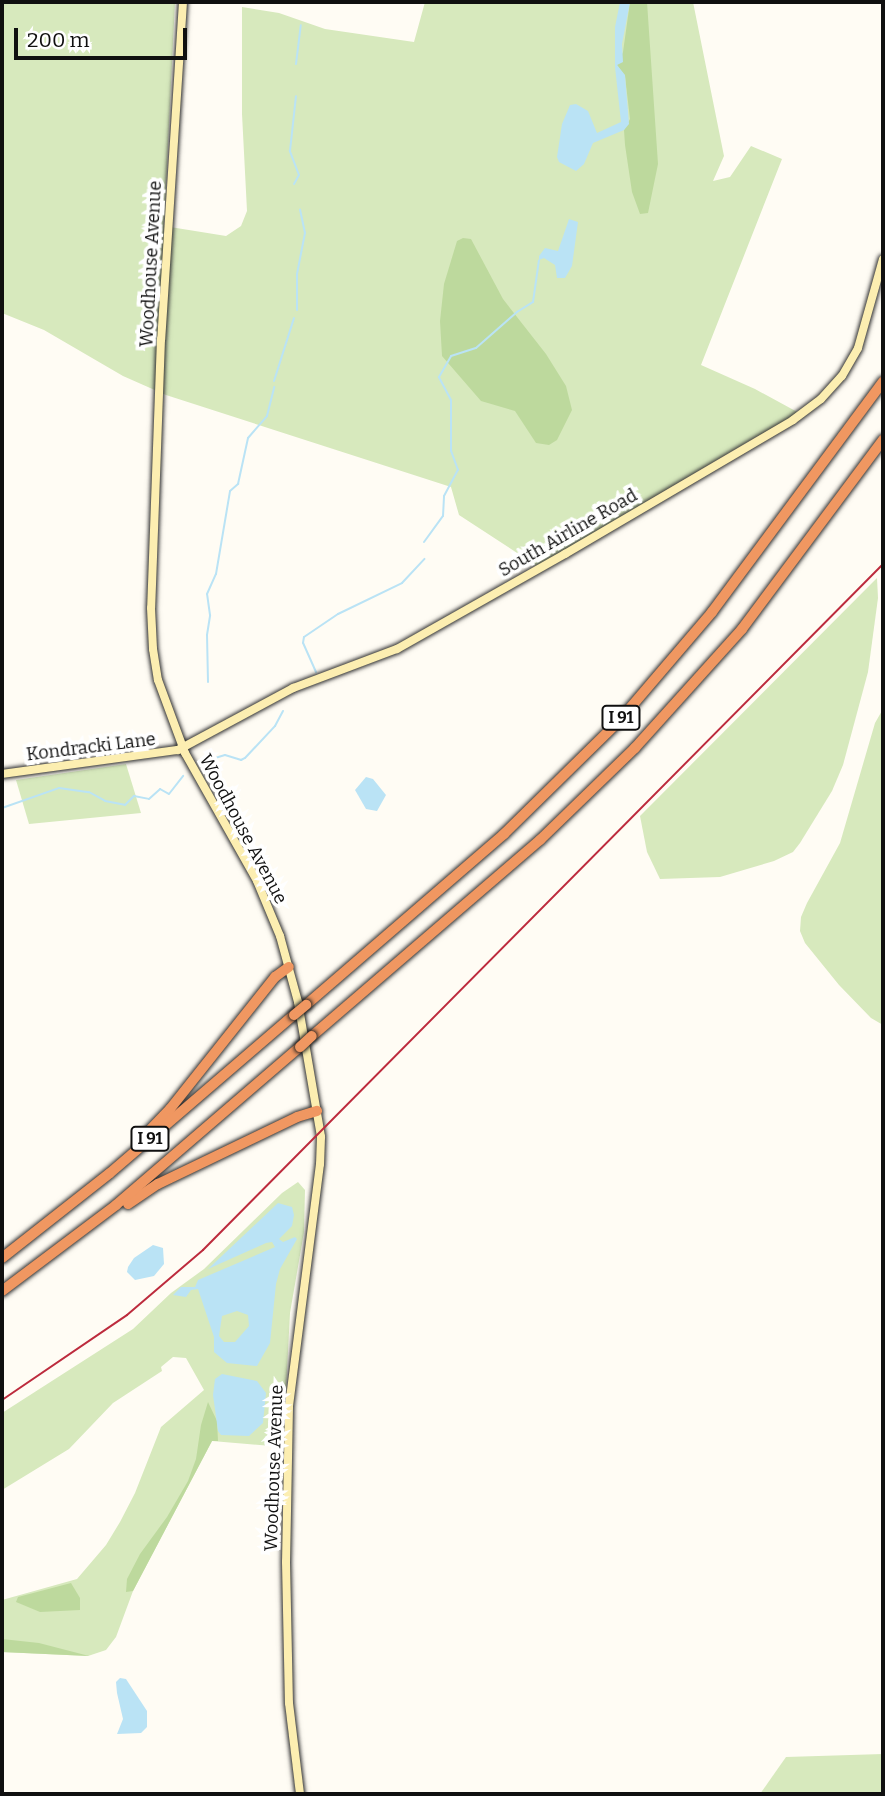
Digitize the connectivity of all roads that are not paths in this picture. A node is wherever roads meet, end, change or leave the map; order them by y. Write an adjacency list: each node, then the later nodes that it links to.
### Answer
1 (183, 2): 5 (main road, Woodhouse Avenue)
2 (883, 259): 5 (main road, South Airline Road)
3 (883, 382): 9 (highway, I 91, bridge)
4 (883, 440): 10 (highway, I 91, bridge)
5 (183, 748): 6 (main road, Kondracki Lane); 7 (main road, Woodhouse Avenue)
6 (2, 774)
7 (289, 967): 8 (main road, Woodhouse Avenue); 9 (highway)
8 (317, 1111): 10 (highway); 13 (main road, Woodhouse Avenue)
9 (119, 1166): 11 (highway, I 91)
10 (98, 1220): 12 (highway, I 91)
11 (2, 1258)
12 (2, 1291)
13 (300, 1794)

